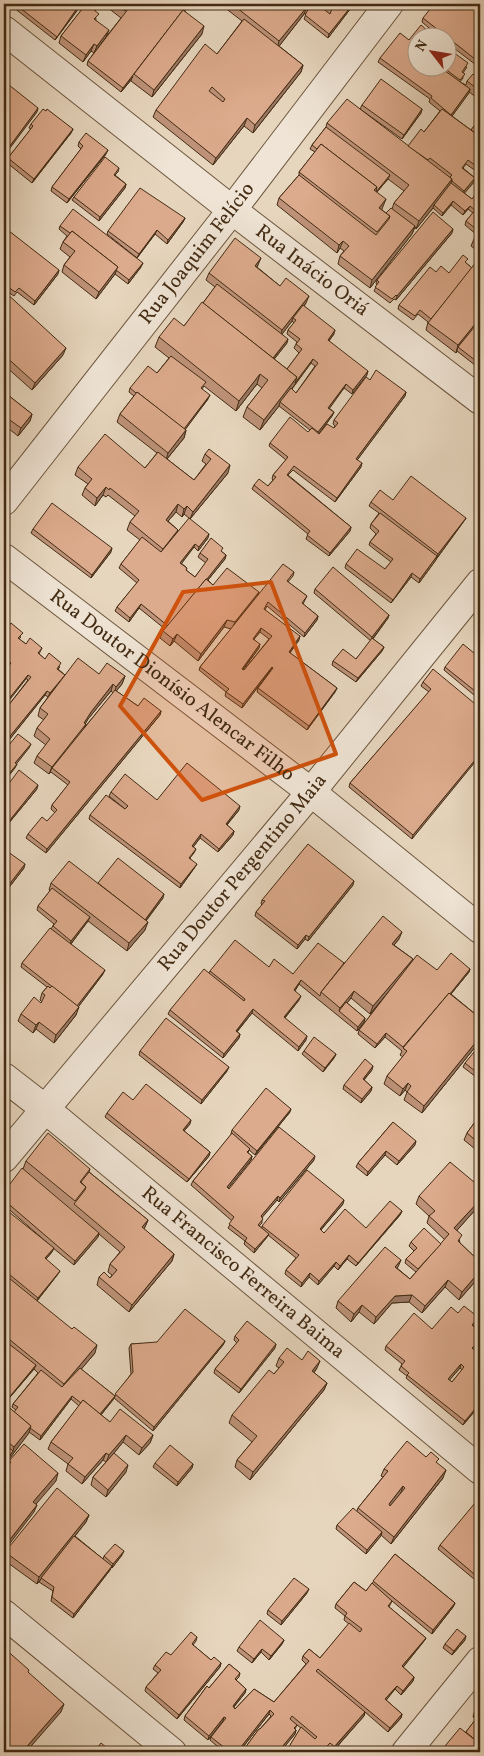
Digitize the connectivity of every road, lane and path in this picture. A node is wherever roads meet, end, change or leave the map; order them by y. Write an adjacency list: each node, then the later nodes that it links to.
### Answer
1 (389, 4): 3 (street, Rua Joaquim Felício)
2 (4, 30): 3 (street, Rua Inácio Oriá)
3 (232, 210): 4 (street, Rua Inácio Oriá); 5 (street, Rua Joaquim Felício)
4 (480, 400)
5 (4, 501)
6 (4, 558): 8 (street, Rua Doutor Dionísio Alencar Filho)
7 (480, 583): 8 (street, Rua Doutor Pergentino Maia)
8 (311, 792): 9 (street, Rua Doutor Dionísio Alencar Filho); 11 (street, Rua Doutor Pergentino Maia)
9 (480, 929)
10 (4, 1076): 11 (street, Rua Francisco Ferreira Baima)
11 (44, 1108): 12 (street, Rua Doutor Pergentino Maia); 13 (street, Rua Francisco Ferreira Baima)
12 (4, 1158)
13 (480, 1470)
14 (4, 1614): 16 (street)
15 (480, 1661): 17 (street)
16 (172, 1752)
17 (406, 1752)

